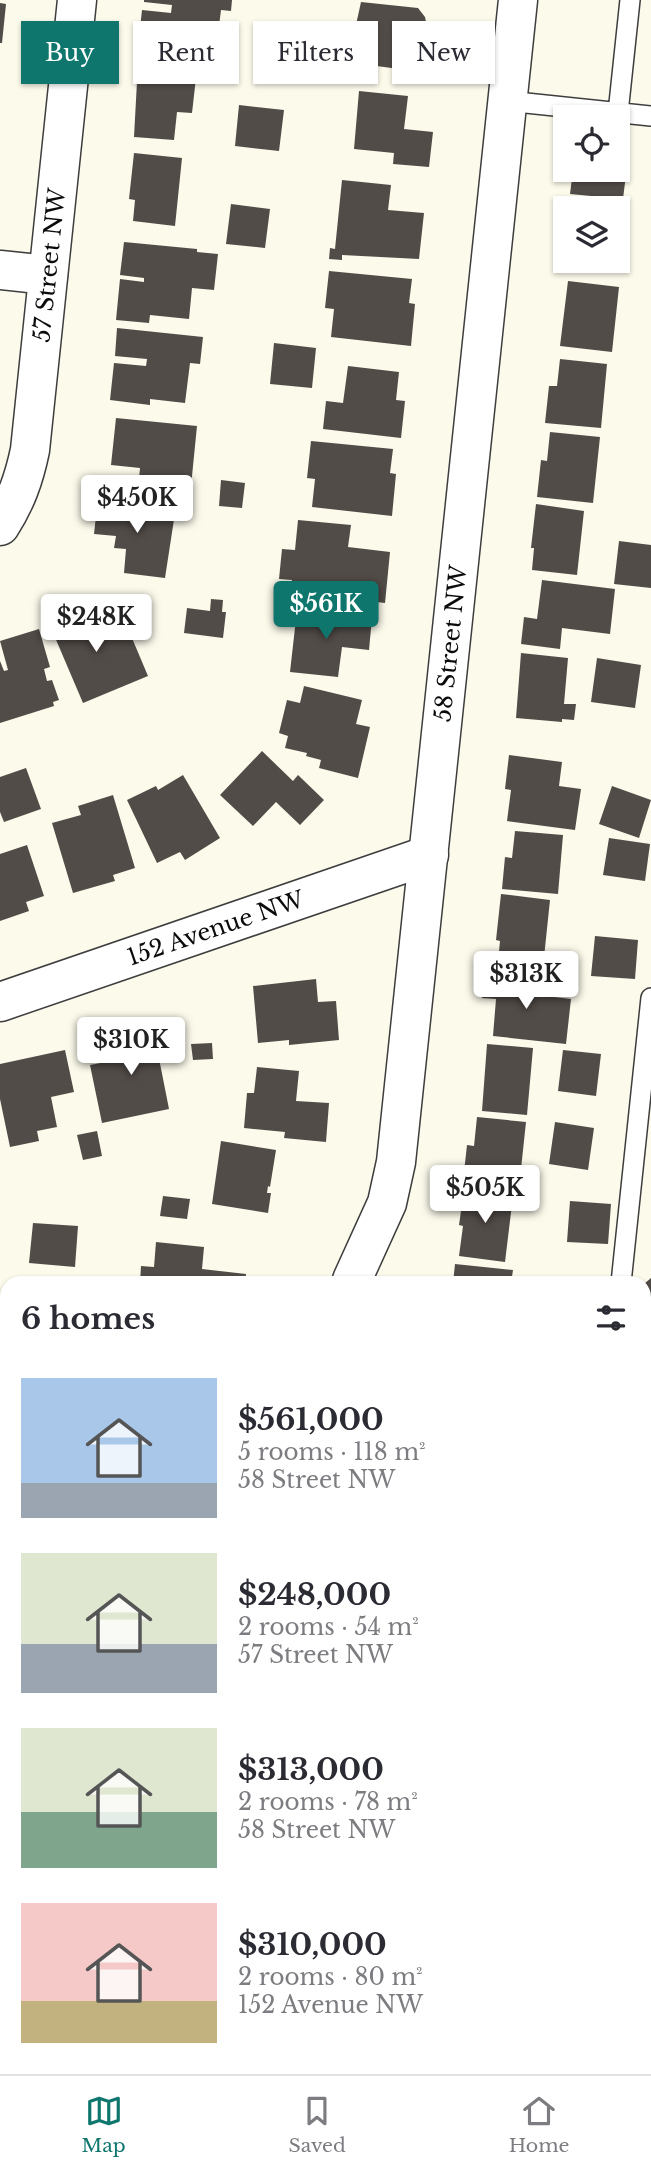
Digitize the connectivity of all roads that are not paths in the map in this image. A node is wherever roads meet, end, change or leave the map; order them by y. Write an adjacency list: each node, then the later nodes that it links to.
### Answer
1 (77, 0): 10 (street, 57 Street NW)
2 (518, 0): 4 (street, 58 Street NW)
3 (630, 0): 5 (lane)
4 (507, 101): 6 (lane); 12 (street, 58 Street NW)
5 (619, 105)
6 (553, 106)
7 (630, 114): 8 (lane)
8 (651, 116)
9 (0, 270): 10 (street)
10 (48, 275): 11 (street, 57 Street NW)
11 (0, 526)
12 (429, 855): 14 (street, 152 Avenue NW); 15 (street, 58 Street NW)
13 (651, 998): 16 (lane)
14 (0, 1002)
15 (355, 1276)
16 (622, 1276)

